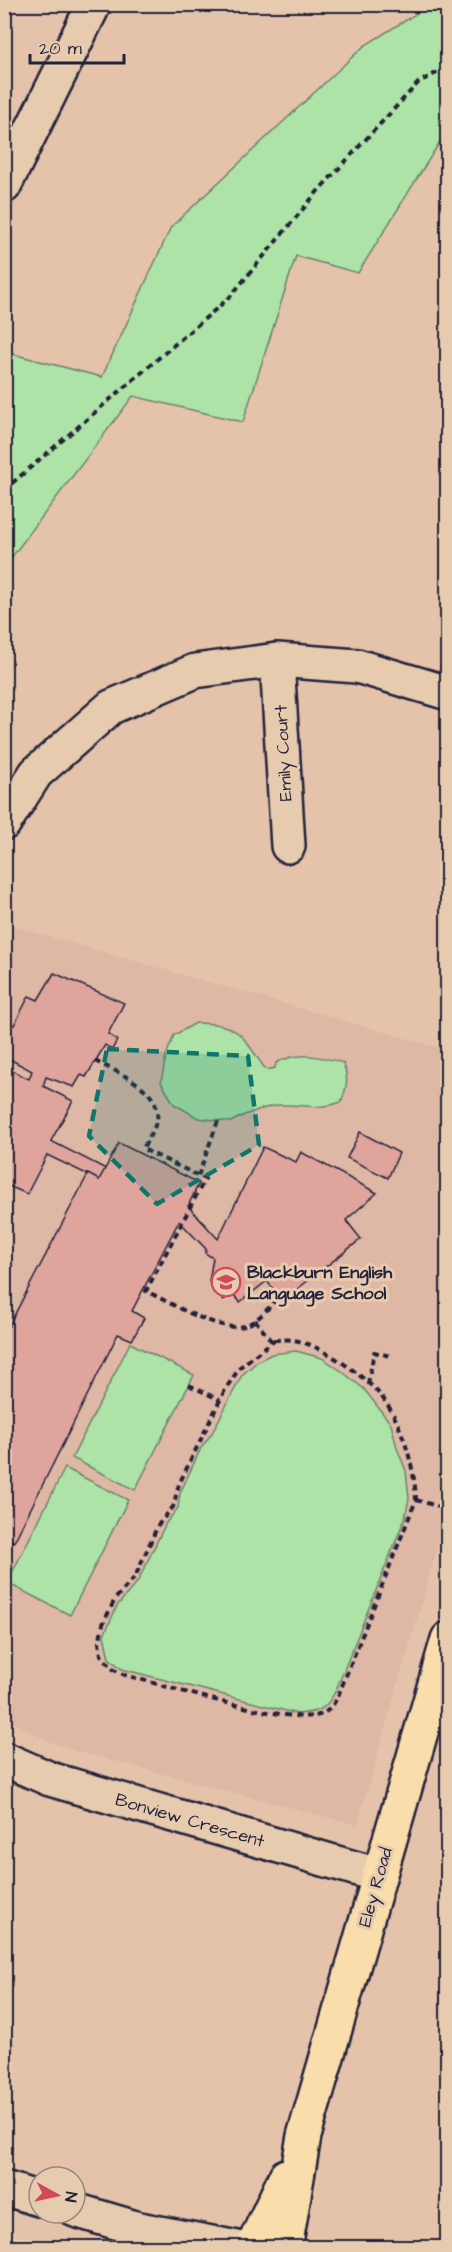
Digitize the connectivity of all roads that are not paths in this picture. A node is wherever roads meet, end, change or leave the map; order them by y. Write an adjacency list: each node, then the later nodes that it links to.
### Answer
1 (94, 4): 2 (street)
2 (4, 186)
3 (277, 660): 4 (street); 5 (street); 6 (street, Emily Court)
4 (447, 693)
5 (4, 822)
6 (288, 846)
7 (447, 1639): 9 (main road, Eley Road)
8 (4, 1759): 9 (street, Bonview Crescent)
9 (378, 1875): 10 (main road, Eley Road)
10 (304, 2136): 16 (main road, Eley Road); 17 (main road, Eley Road)
11 (4, 2188): 12 (street)
12 (27, 2195)
13 (87, 2214): 14 (street)
14 (139, 2229): 15 (street); 16 (street)
15 (179, 2247)
16 (255, 2247)
17 (285, 2247)

